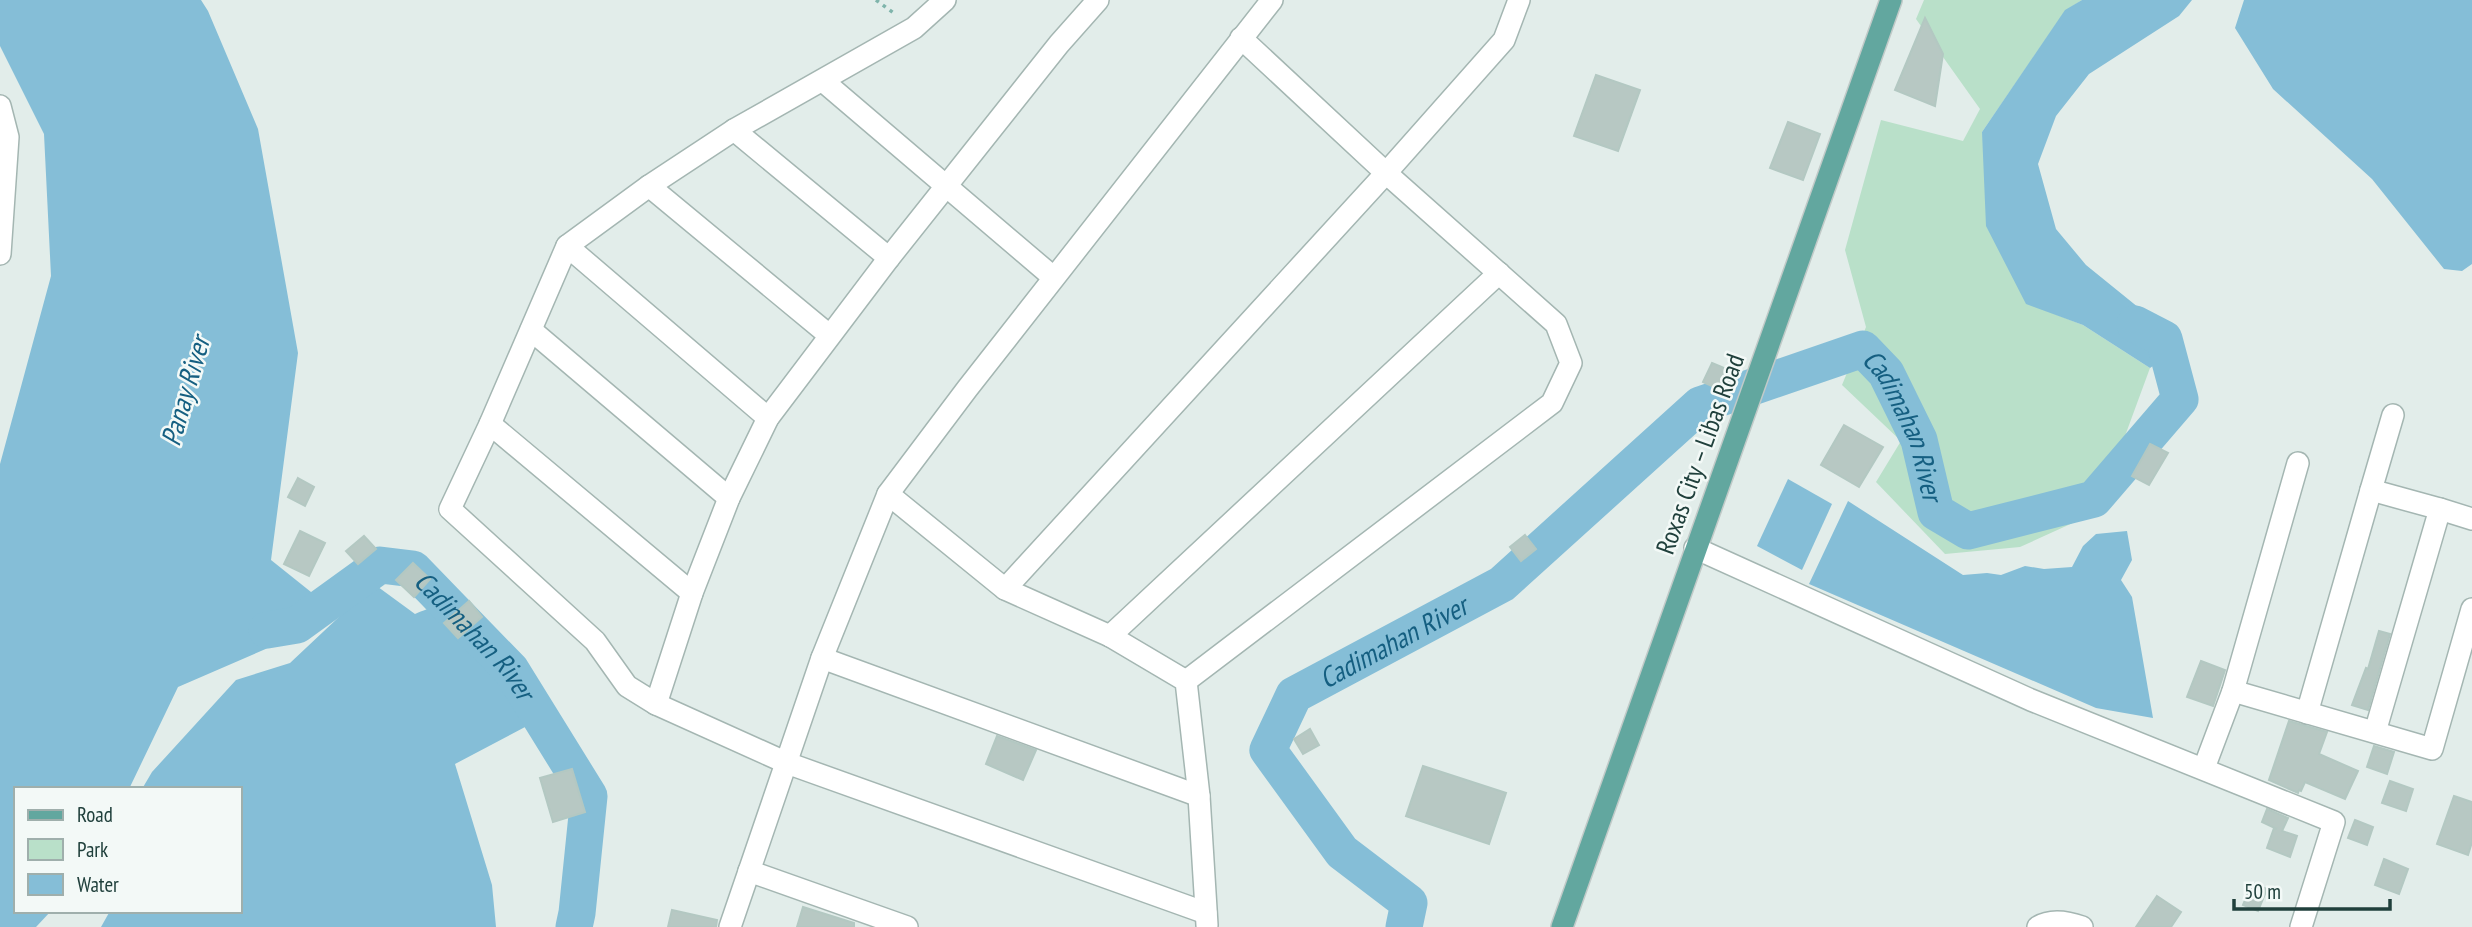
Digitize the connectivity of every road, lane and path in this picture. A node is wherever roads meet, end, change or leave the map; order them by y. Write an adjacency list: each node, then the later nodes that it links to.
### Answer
1 (945, 0): 7 (street)
2 (1098, 0): 12 (street)
3 (1272, 0): 6 (street)
4 (1519, 0): 10 (street)
5 (1891, 0): 29 (main road, Roxas City – Libas Road)
6 (1241, 38): 10 (street); 17 (street)
7 (823, 81): 9 (street); 12 (street)
8 (0, 106): 14 (street)
9 (734, 130): 11 (street); 15 (street)
10 (1386, 173): 16 (street); 30 (street)
11 (649, 186): 13 (street); 19 (street)
12 (948, 186): 15 (street); 17 (street)
13 (567, 246): 18 (street); 21 (street)
14 (0, 254)
15 (889, 258): 19 (street)
16 (1499, 273): 33 (street); 35 (street)
17 (1053, 277): 25 (street)
18 (531, 330): 22 (street); 26 (street)
19 (829, 335): 21 (street)
20 (2393, 415): 24 (street)
21 (768, 418): 26 (street)
22 (490, 424): 31 (street); 37 (street)
23 (2298, 463): 36 (street)
24 (2371, 490): 27 (street); 38 (street)
25 (888, 494): 30 (street); 34 (street)
26 (729, 498): 31 (street)
27 (2440, 509): 28 (street); 39 (street)
28 (2472, 519)
29 (1695, 548): 41 (street); 47 (main road, Roxas City – Libas Road)
30 (1005, 589): 33 (street)
31 (692, 593): 37 (street)
32 (2472, 609): 39 (street)
33 (1110, 636): 35 (street)
34 (822, 658): 40 (street); 42 (street)
35 (1186, 681): 42 (street)
36 (2233, 691): 38 (street); 41 (street)
37 (656, 704): 40 (street)
38 (2307, 713): 39 (street)
39 (2375, 732)
40 (787, 763): 43 (street); 44 (street)
41 (2204, 768): 50 (street)
42 (1199, 796): 44 (street)
43 (749, 871): 45 (street); 46 (street)
44 (1206, 920)
45 (730, 927)
46 (907, 927)
47 (1562, 927)
48 (2038, 927): 49 (street)
49 (2082, 927)
50 (2301, 927)

